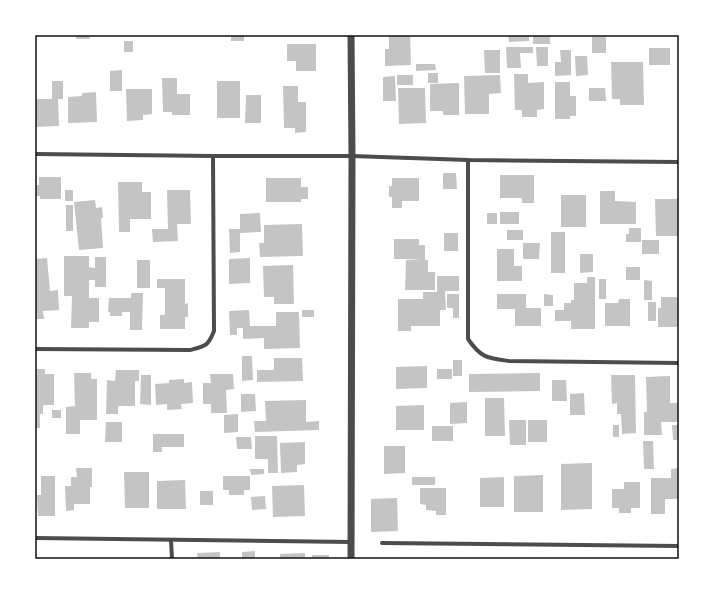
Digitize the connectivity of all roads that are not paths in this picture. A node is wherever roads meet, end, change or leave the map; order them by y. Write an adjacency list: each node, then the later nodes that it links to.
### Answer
1 (351, 35): 4 (street)
2 (35, 154): 3 (street)
3 (213, 156): 4 (street); 7 (street)
4 (352, 156): 5 (street); 11 (street)
5 (468, 160): 6 (street); 8 (street)
6 (679, 162)
7 (35, 349)
8 (679, 363)
9 (35, 538): 10 (street)
10 (171, 540): 11 (street); 14 (street)
11 (351, 542): 15 (street)
12 (382, 543): 13 (street)
13 (679, 546)
14 (172, 559)
15 (351, 559)

